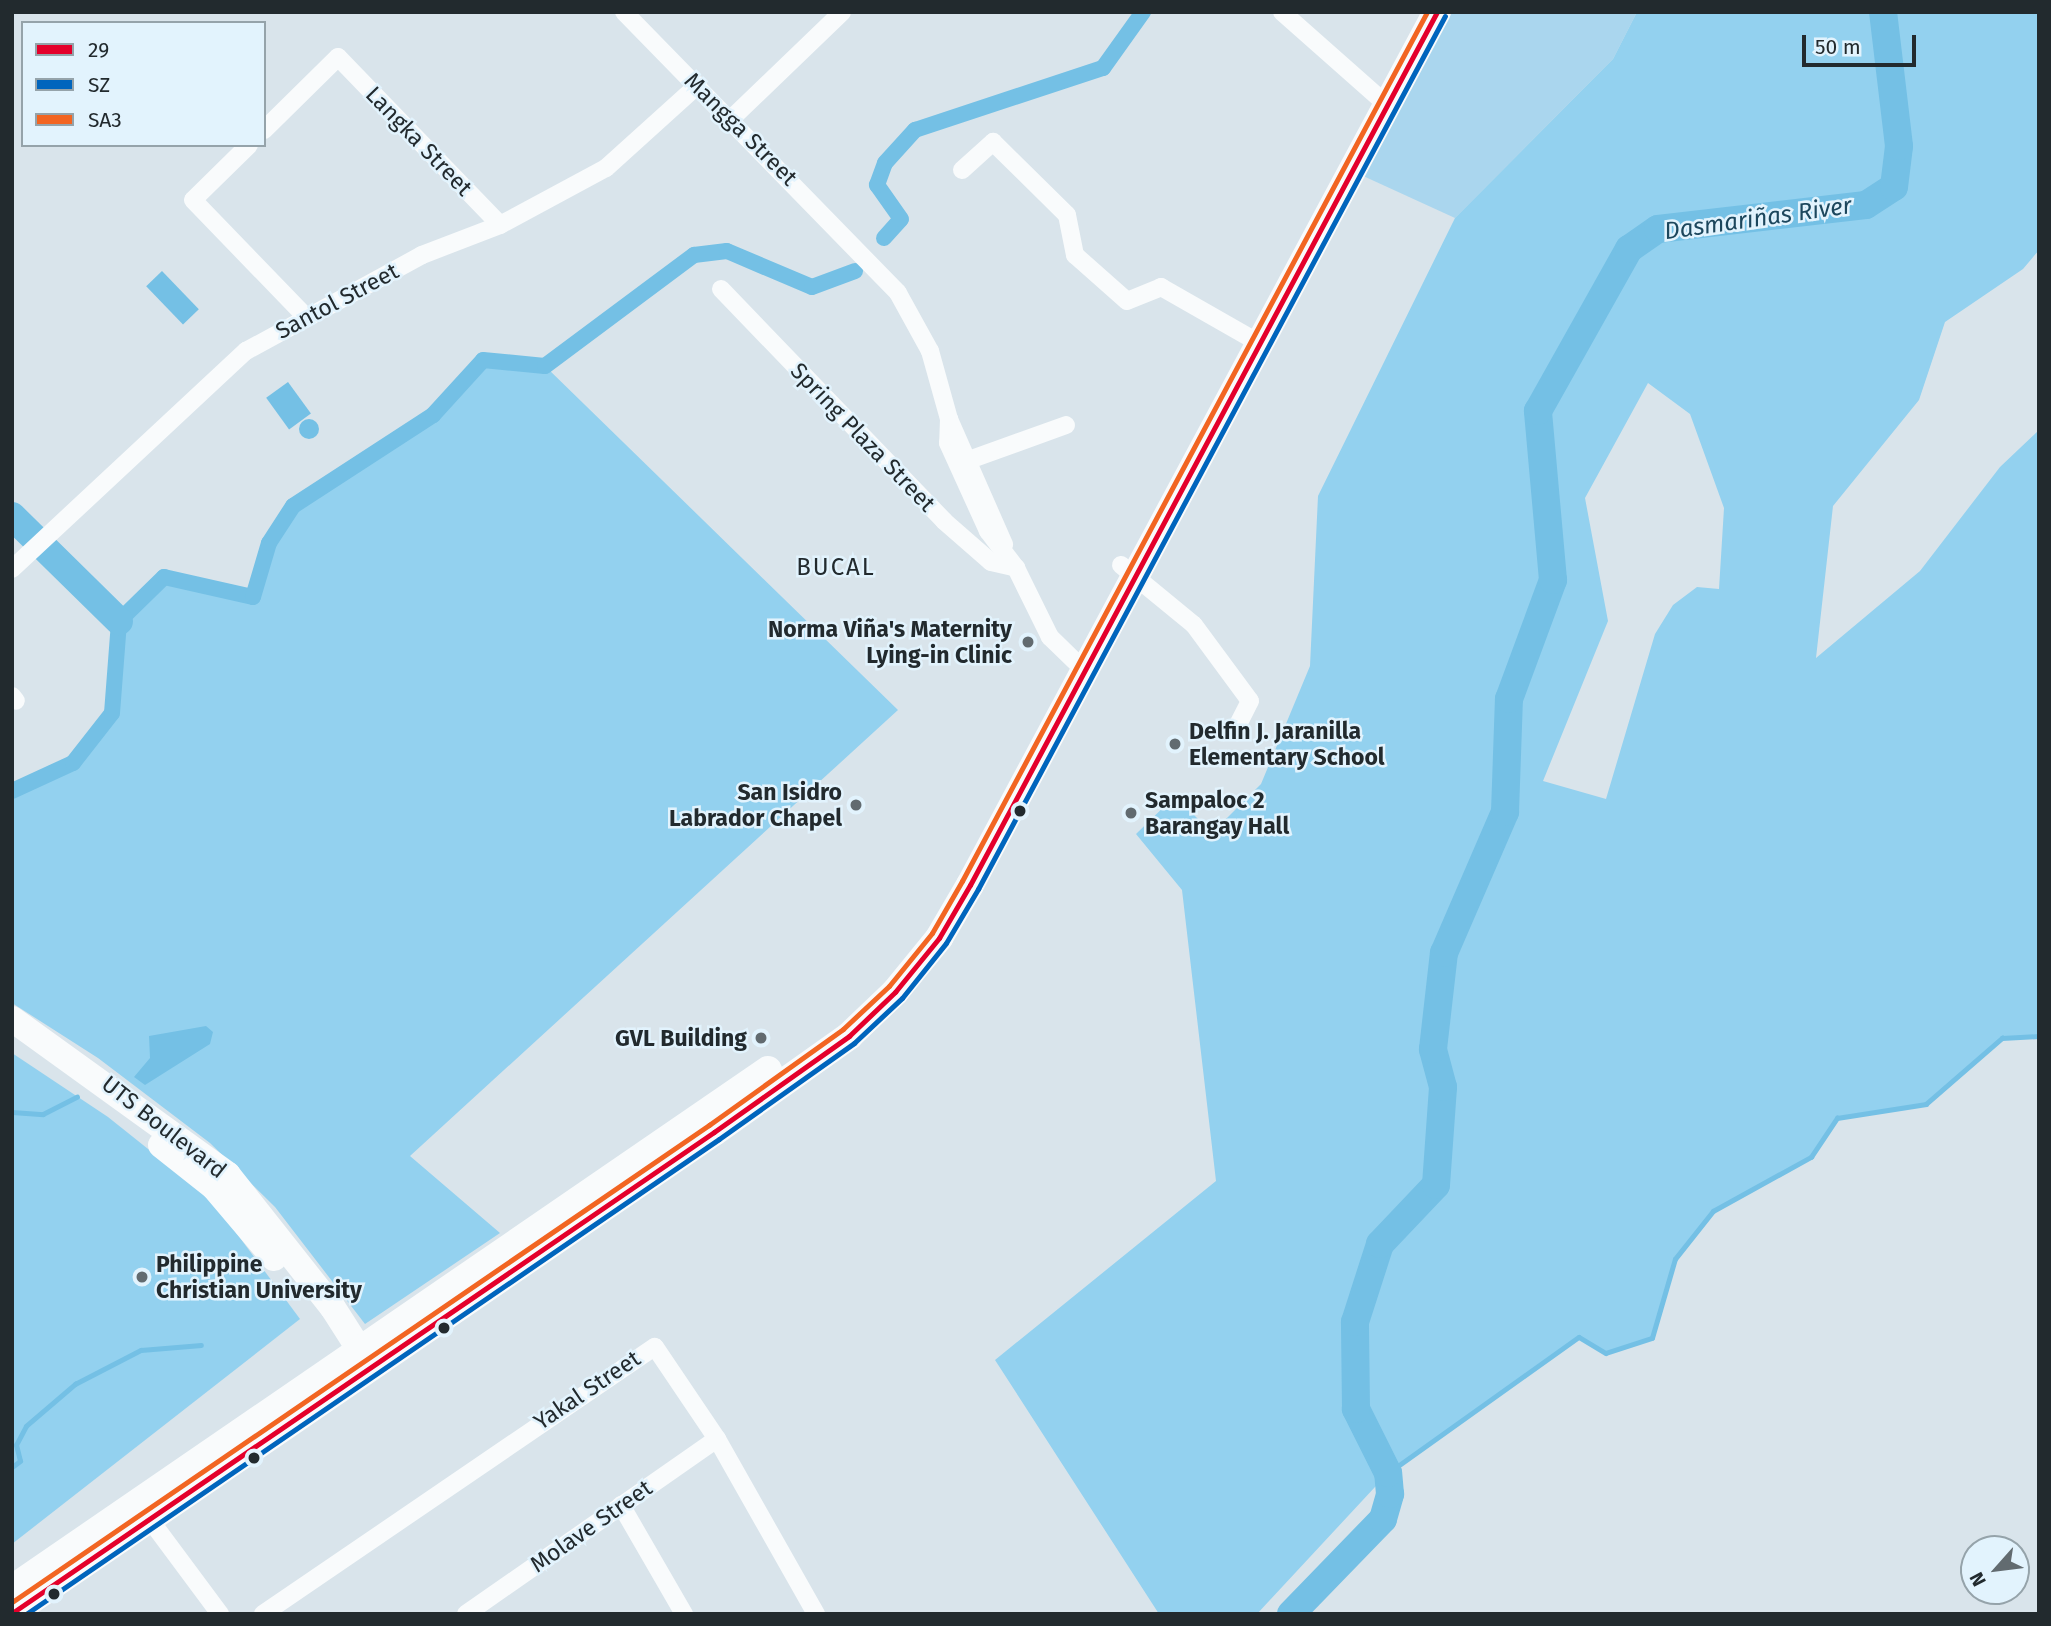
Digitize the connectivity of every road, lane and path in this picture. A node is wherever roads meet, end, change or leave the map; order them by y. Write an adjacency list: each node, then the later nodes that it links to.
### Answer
1 (624, 12): 6 (street, Mangga Street)
2 (842, 12): 8 (street)
3 (1282, 12): 7 (street)
4 (1416, 12): 7 (main road)
5 (1437, 12): 7 (main road)
6 (698, 85): 8 (street, Mangga Street); 12 (street, Santol Street)
7 (1379, 100): 15 (main road)
8 (731, 118): 16 (street, Mangga Street)
9 (266, 128): 12 (street, Langka Street)
10 (247, 147): 14 (street)
11 (962, 170): 15 (street)
12 (500, 225): 14 (street, Santol Street)
13 (721, 289): 20 (street, Spring Plaza Street)
14 (304, 315): 21 (street, Santol Street)
15 (1251, 339): 22 (main road)
16 (949, 419): 18 (street); 19 (street)
17 (1066, 425): 18 (street)
18 (969, 460): 19 (street)
19 (1005, 551): 20 (street)
20 (1016, 568): 23 (street)
21 (12, 569)
22 (1129, 569): 23 (main road); 24 (street)
23 (1079, 664): 27 (main road)
24 (1237, 727)
25 (12, 1019): 27 (main road, UTS Boulevard)
26 (12, 1038): 27 (main road, UTS Boulevard)
27 (358, 1362): 30 (main road)
28 (717, 1439): 29 (street, Molave Street); 36 (street, Yakal Street); 38 (street, Yakal Street)
29 (621, 1504): 32 (street); 37 (street, Molave Street)
30 (147, 1518): 31 (main road); 33 (main road); 34 (street); 35 (street)
31 (12, 1589)
32 (677, 1611)
33 (12, 1613)
34 (207, 1614)
35 (220, 1614)
36 (264, 1614)
37 (466, 1614)
38 (816, 1614)

